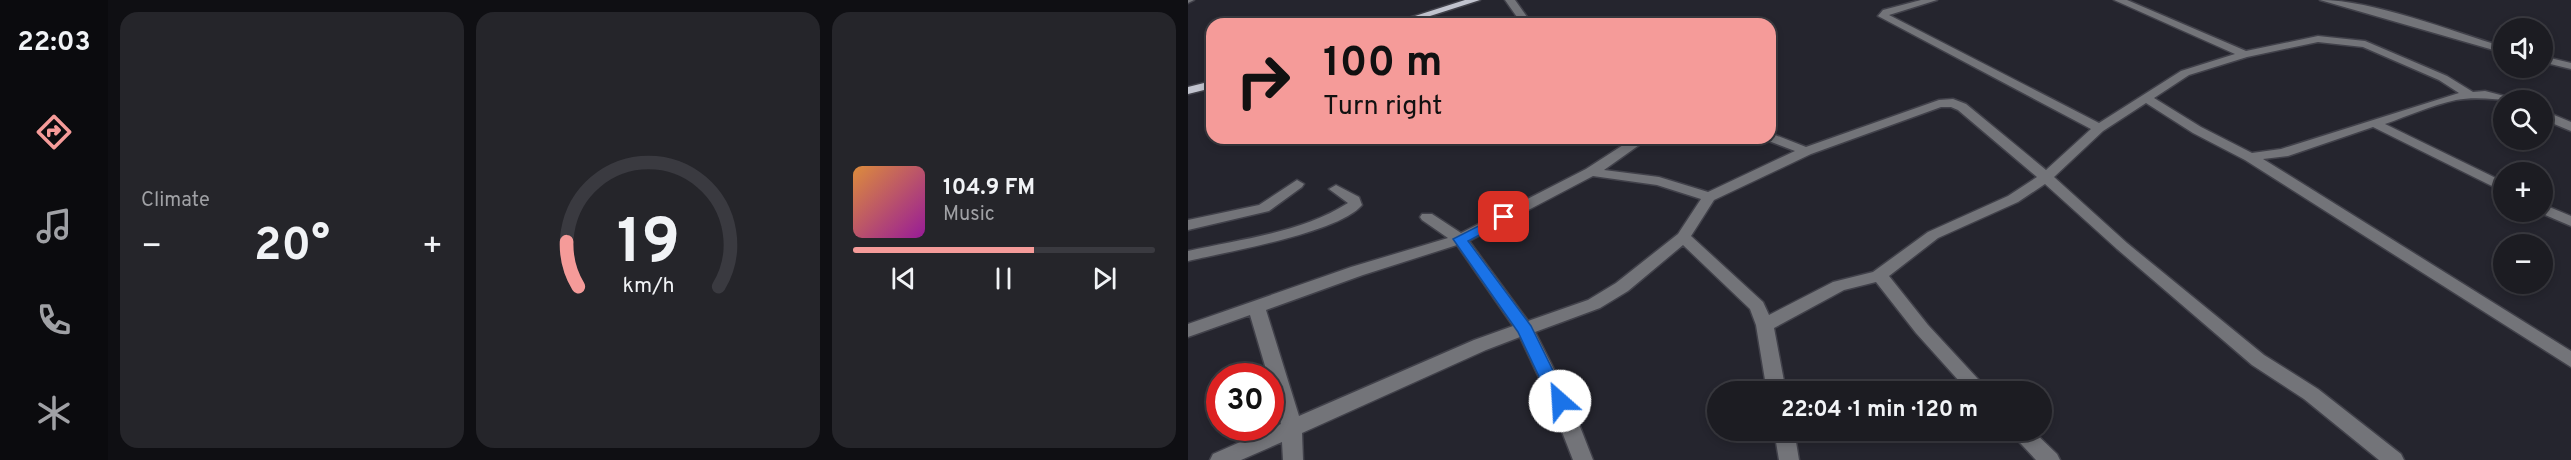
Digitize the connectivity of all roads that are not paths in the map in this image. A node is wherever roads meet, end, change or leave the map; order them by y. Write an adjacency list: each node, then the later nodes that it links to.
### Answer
1 (1475, 0): 7 (main road)
2 (1489, 0): 8 (main road)
3 (1510, 0): 9 (street)
4 (1932, 0): 24 (street)
5 (2119, 0): 11 (street)
6 (2325, 0): 10 (street)
7 (1415, 18)
8 (1430, 18)
9 (1523, 18)
10 (2493, 47)
11 (2245, 54): 18 (street); 20 (street)
12 (2553, 62): 13 (street)
13 (2571, 66)
14 (1206, 82): 15 (main road)
15 (1188, 86)
16 (1206, 86): 17 (main road)
17 (1188, 91)
18 (2469, 94): 19 (street); 22 (street)
19 (2493, 96)
20 (2146, 98): 24 (street); 28 (street)
21 (2553, 119): 23 (street)
22 (2374, 123): 28 (street); 31 (street)
23 (2571, 127)
24 (2099, 128): 30 (street)
25 (1776, 139): 27 (street)
26 (1633, 144): 29 (street)
27 (1806, 151): 30 (street); 34 (street)
28 (2250, 157): 47 (street)
29 (1591, 172): 34 (street); 40 (street)
30 (2046, 177): 42 (street); 58 (street)
31 (2493, 182)
32 (1297, 184): 38 (street)
33 (1336, 189): 41 (street)
34 (1709, 197): 39 (street)
35 (2553, 213): 37 (street)
36 (1427, 217): 40 (street)
37 (2571, 222)
38 (1188, 225)
39 (1683, 237): 44 (street); 45 (street)
40 (1460, 239): 43 (street); 45 (street)
41 (1188, 256)
42 (1878, 276): 44 (street); 49 (street)
43 (1256, 306): 46 (street); 50 (street)
44 (1765, 325): 48 (street)
45 (1525, 330): 50 (street); 55 (street)
46 (1188, 331)
47 (2571, 360)
48 (1775, 381)
49 (1971, 381)
50 (1292, 427): 53 (street); 54 (street)
51 (1786, 441): 56 (street)
52 (2030, 441): 57 (street)
53 (1220, 460)
54 (1293, 460)
55 (1583, 460)
56 (1789, 460)
57 (2050, 460)
58 (2394, 460)

